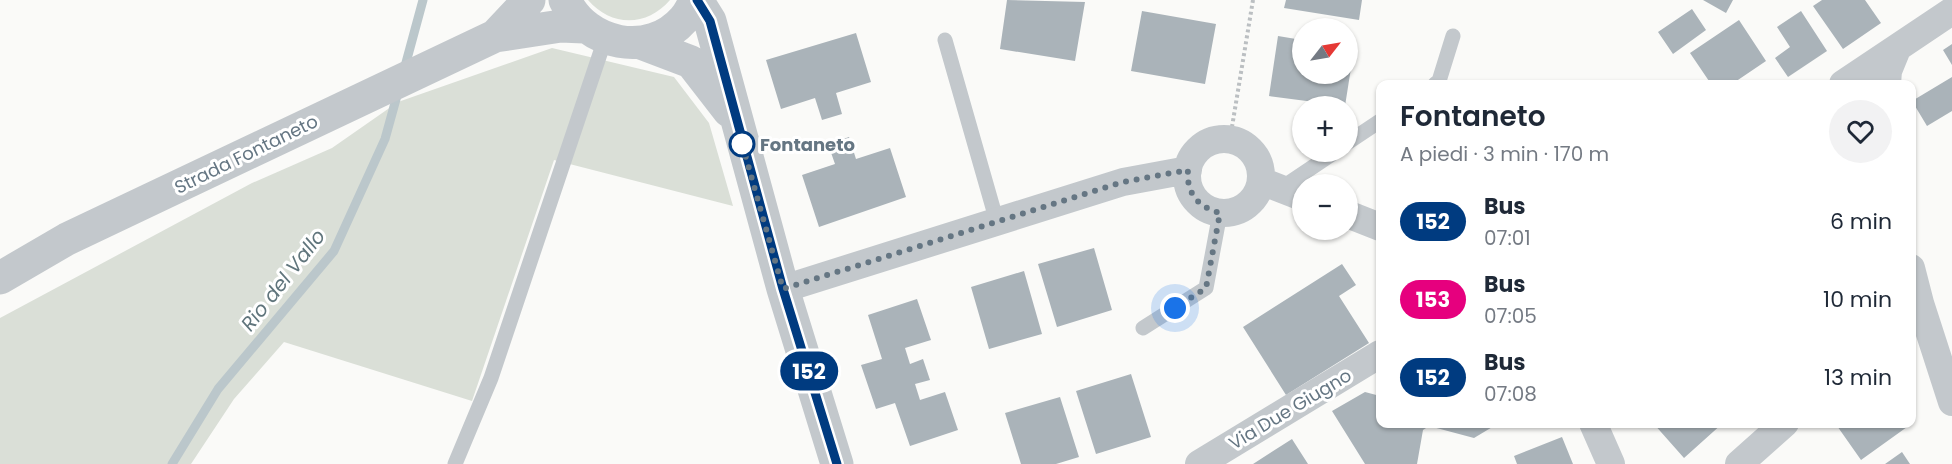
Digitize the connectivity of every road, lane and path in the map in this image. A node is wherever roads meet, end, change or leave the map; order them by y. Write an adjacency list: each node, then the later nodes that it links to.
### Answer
1 (529, 0): 7 (street, Strada Fontaneto)
2 (565, 0): 6 (street)
3 (697, 0): 10 (street); 15 (street)
4 (1253, 0): 18 (path)
5 (1952, 11): 11 (street)
6 (595, 33): 7 (street, Strada Fontaneto); 10 (street, Strada Fontaneto); 34 (lane)
7 (495, 36): 26 (street, Strada Fontaneto)
8 (1453, 36): 12 (lane)
9 (945, 40): 24 (lane)
10 (641, 43): 15 (street)
11 (1897, 49): 13 (street); 14 (street)
12 (1439, 80)
13 (1849, 80)
14 (1887, 80)
15 (735, 119): 27 (street)
16 (1376, 124): 17 (lane)
17 (1358, 136)
18 (1230, 139): 20 (street); 21 (street)
19 (1320, 162): 21 (lane)
20 (1188, 170): 22 (street); 24 (street)
21 (1281, 189): 22 (street)
22 (1220, 213): 29 (lane)
23 (1358, 218): 25 (street)
24 (997, 222): 27 (street)
25 (1376, 225)
26 (0, 278)
27 (783, 289): 35 (street)
28 (1916, 310): 31 (street)
29 (1143, 328)
30 (1376, 356): 36 (street, Via Due Giugno)
31 (1952, 402)
32 (1595, 428): 37 (street)
33 (1779, 428): 38 (street)
34 (455, 464)
35 (837, 464)
36 (1199, 464)
37 (1611, 464)
38 (1739, 464)

